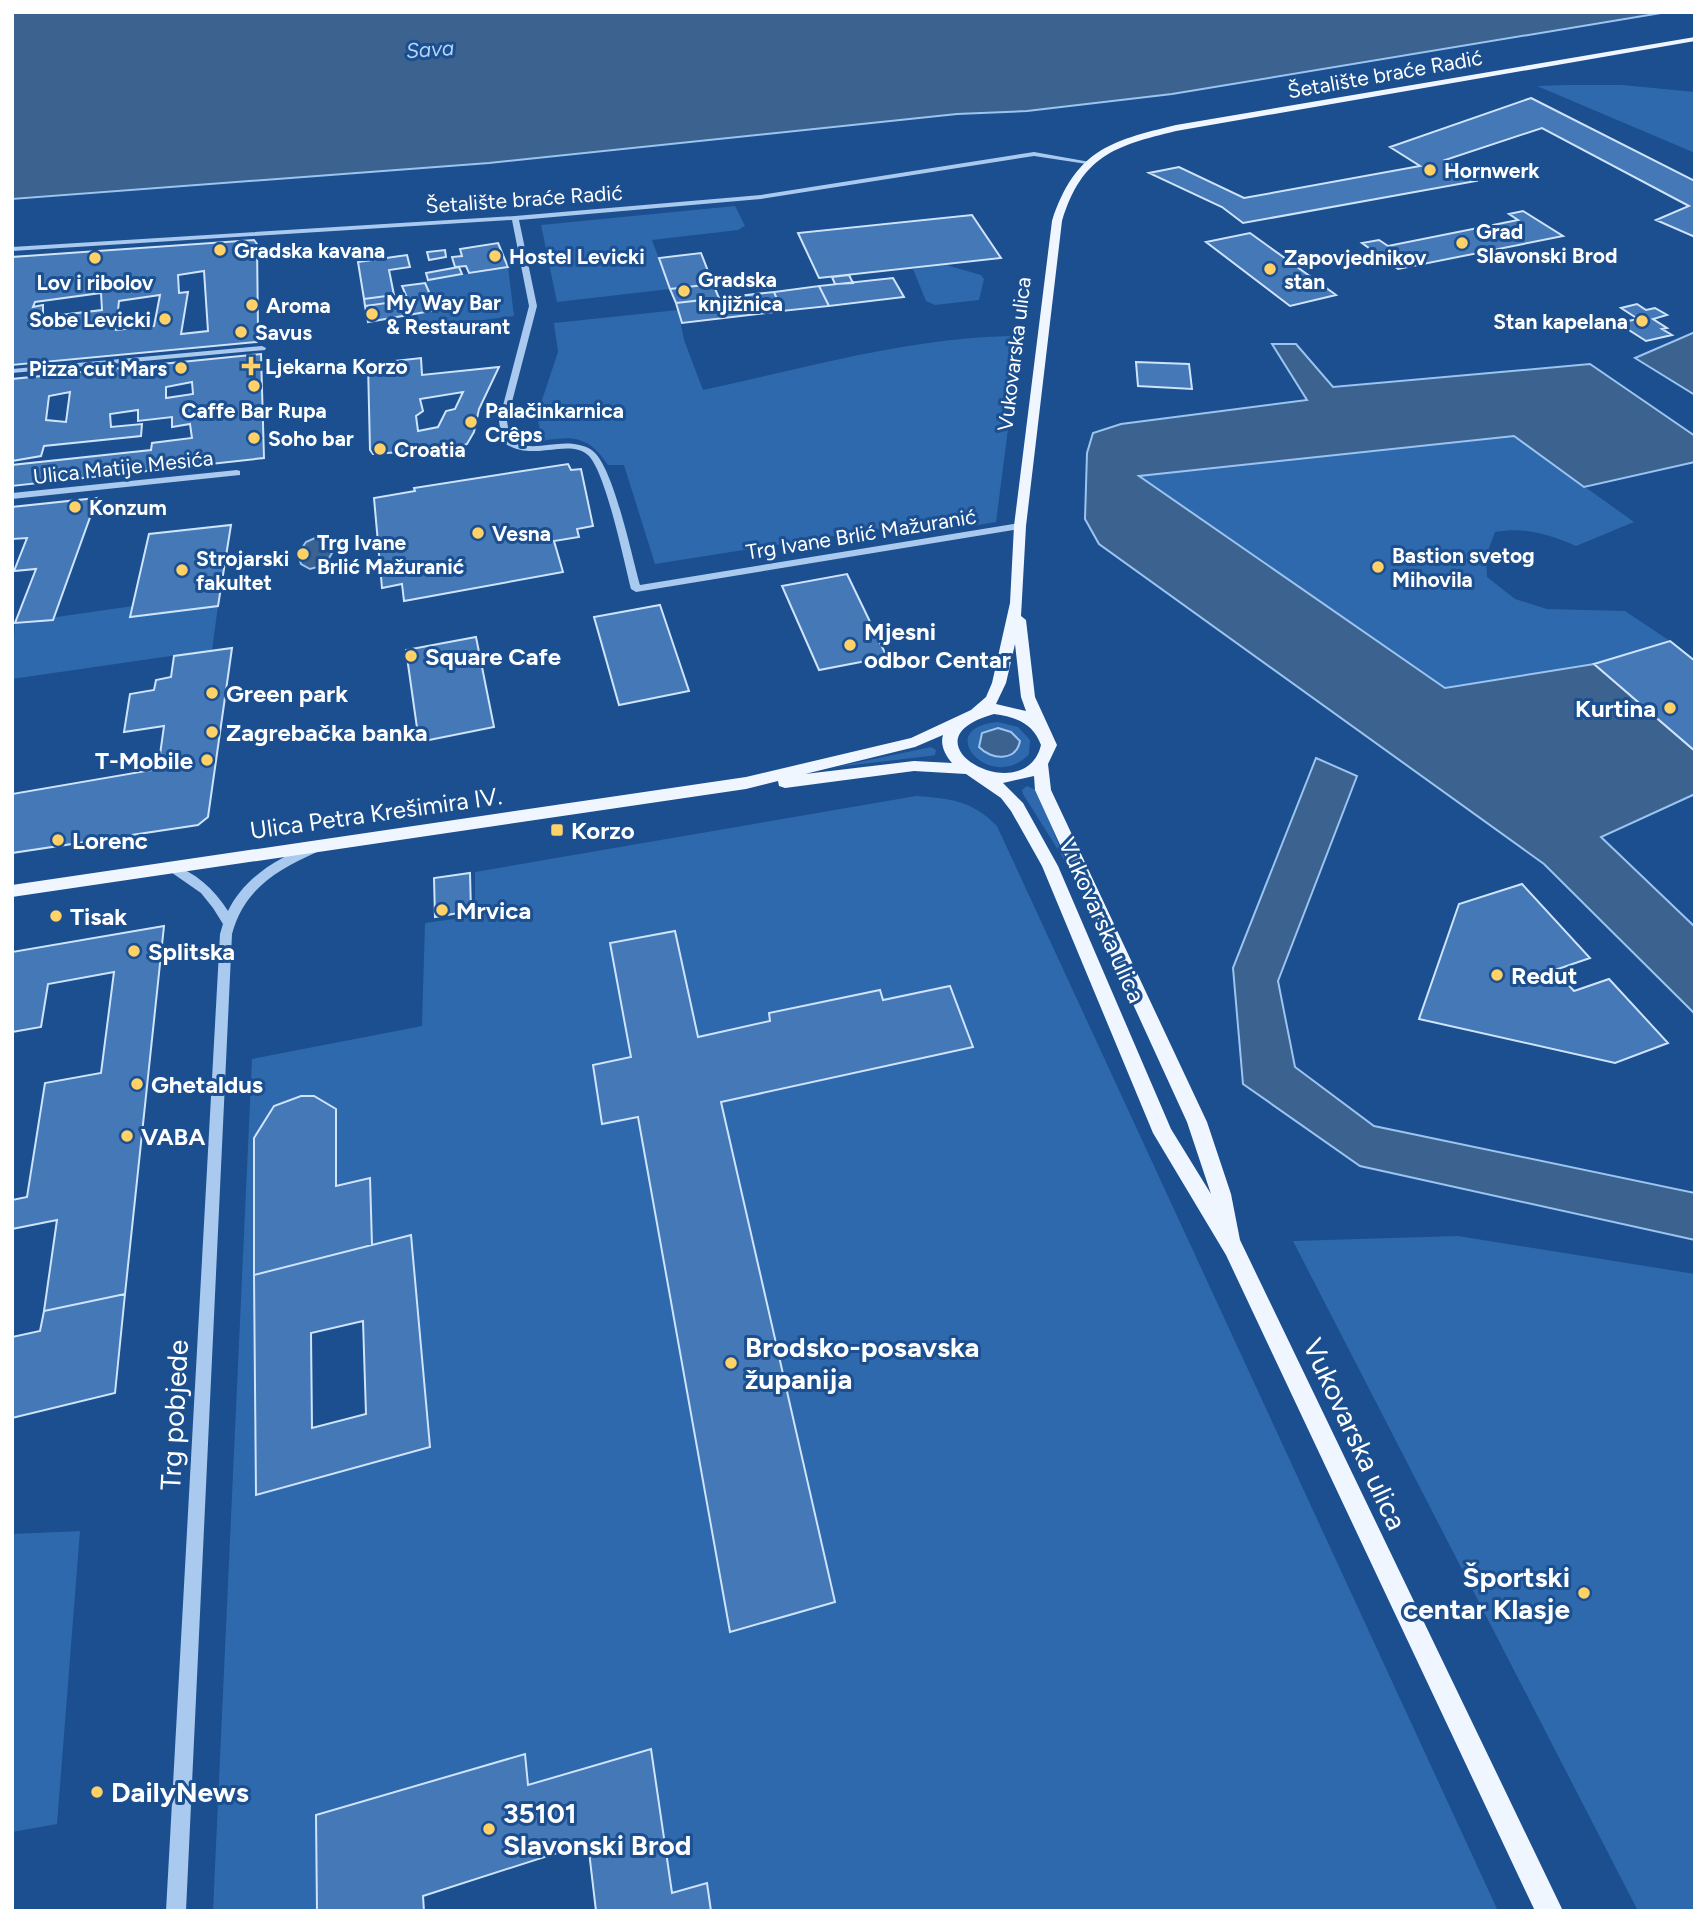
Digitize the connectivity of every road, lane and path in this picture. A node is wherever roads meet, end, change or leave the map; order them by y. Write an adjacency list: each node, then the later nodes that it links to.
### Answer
1 (1695, 39): 2 (main road, Šetalište braće Radić)
2 (1087, 162): 3 (street, Šetalište braće Radić); 10 (main road, Vukovarska ulica)
3 (515, 218): 4 (street, Šetalište braće Radić); 5 (street)
4 (12, 249)
5 (529, 331): 10 (street, Trg Ivane Brlić Mažuranić)
6 (262, 348): 7 (street)
7 (12, 371)
8 (237, 473): 9 (street, Ulica Matije Mesića)
9 (12, 496)
10 (1020, 526): 11 (main road, Vukovarska ulica)
11 (1017, 603): 12 (main road, Vukovarska ulica); 13 (main road, Vukovarska ulica)
12 (978, 711): 13 (main road); 14 (main road)
13 (1039, 725): 15 (main road)
14 (953, 726): 16 (main road); 17 (main road, Ulica Petra Krešimira IV.)
15 (1041, 765): 16 (main road); 22 (main road, Vukovarska ulica)
16 (974, 773): 17 (main road, Ulica Petra Krešimira IV.); 22 (main road, Vukovarska ulica)
17 (746, 783): 18 (main road, Ulica Petra Krešimira IV.)
18 (318, 846): 19 (main road, Ulica Petra Krešimira IV.); 21 (street, Trg pobjede)
19 (171, 868): 20 (main road, Ulica Petra Krešimira IV.); 21 (street)
20 (12, 891)
21 (228, 923): 23 (street, Trg pobjede)
22 (1233, 1248): 24 (main road, Vukovarska ulica)
23 (176, 1911)
24 (1549, 1911)

